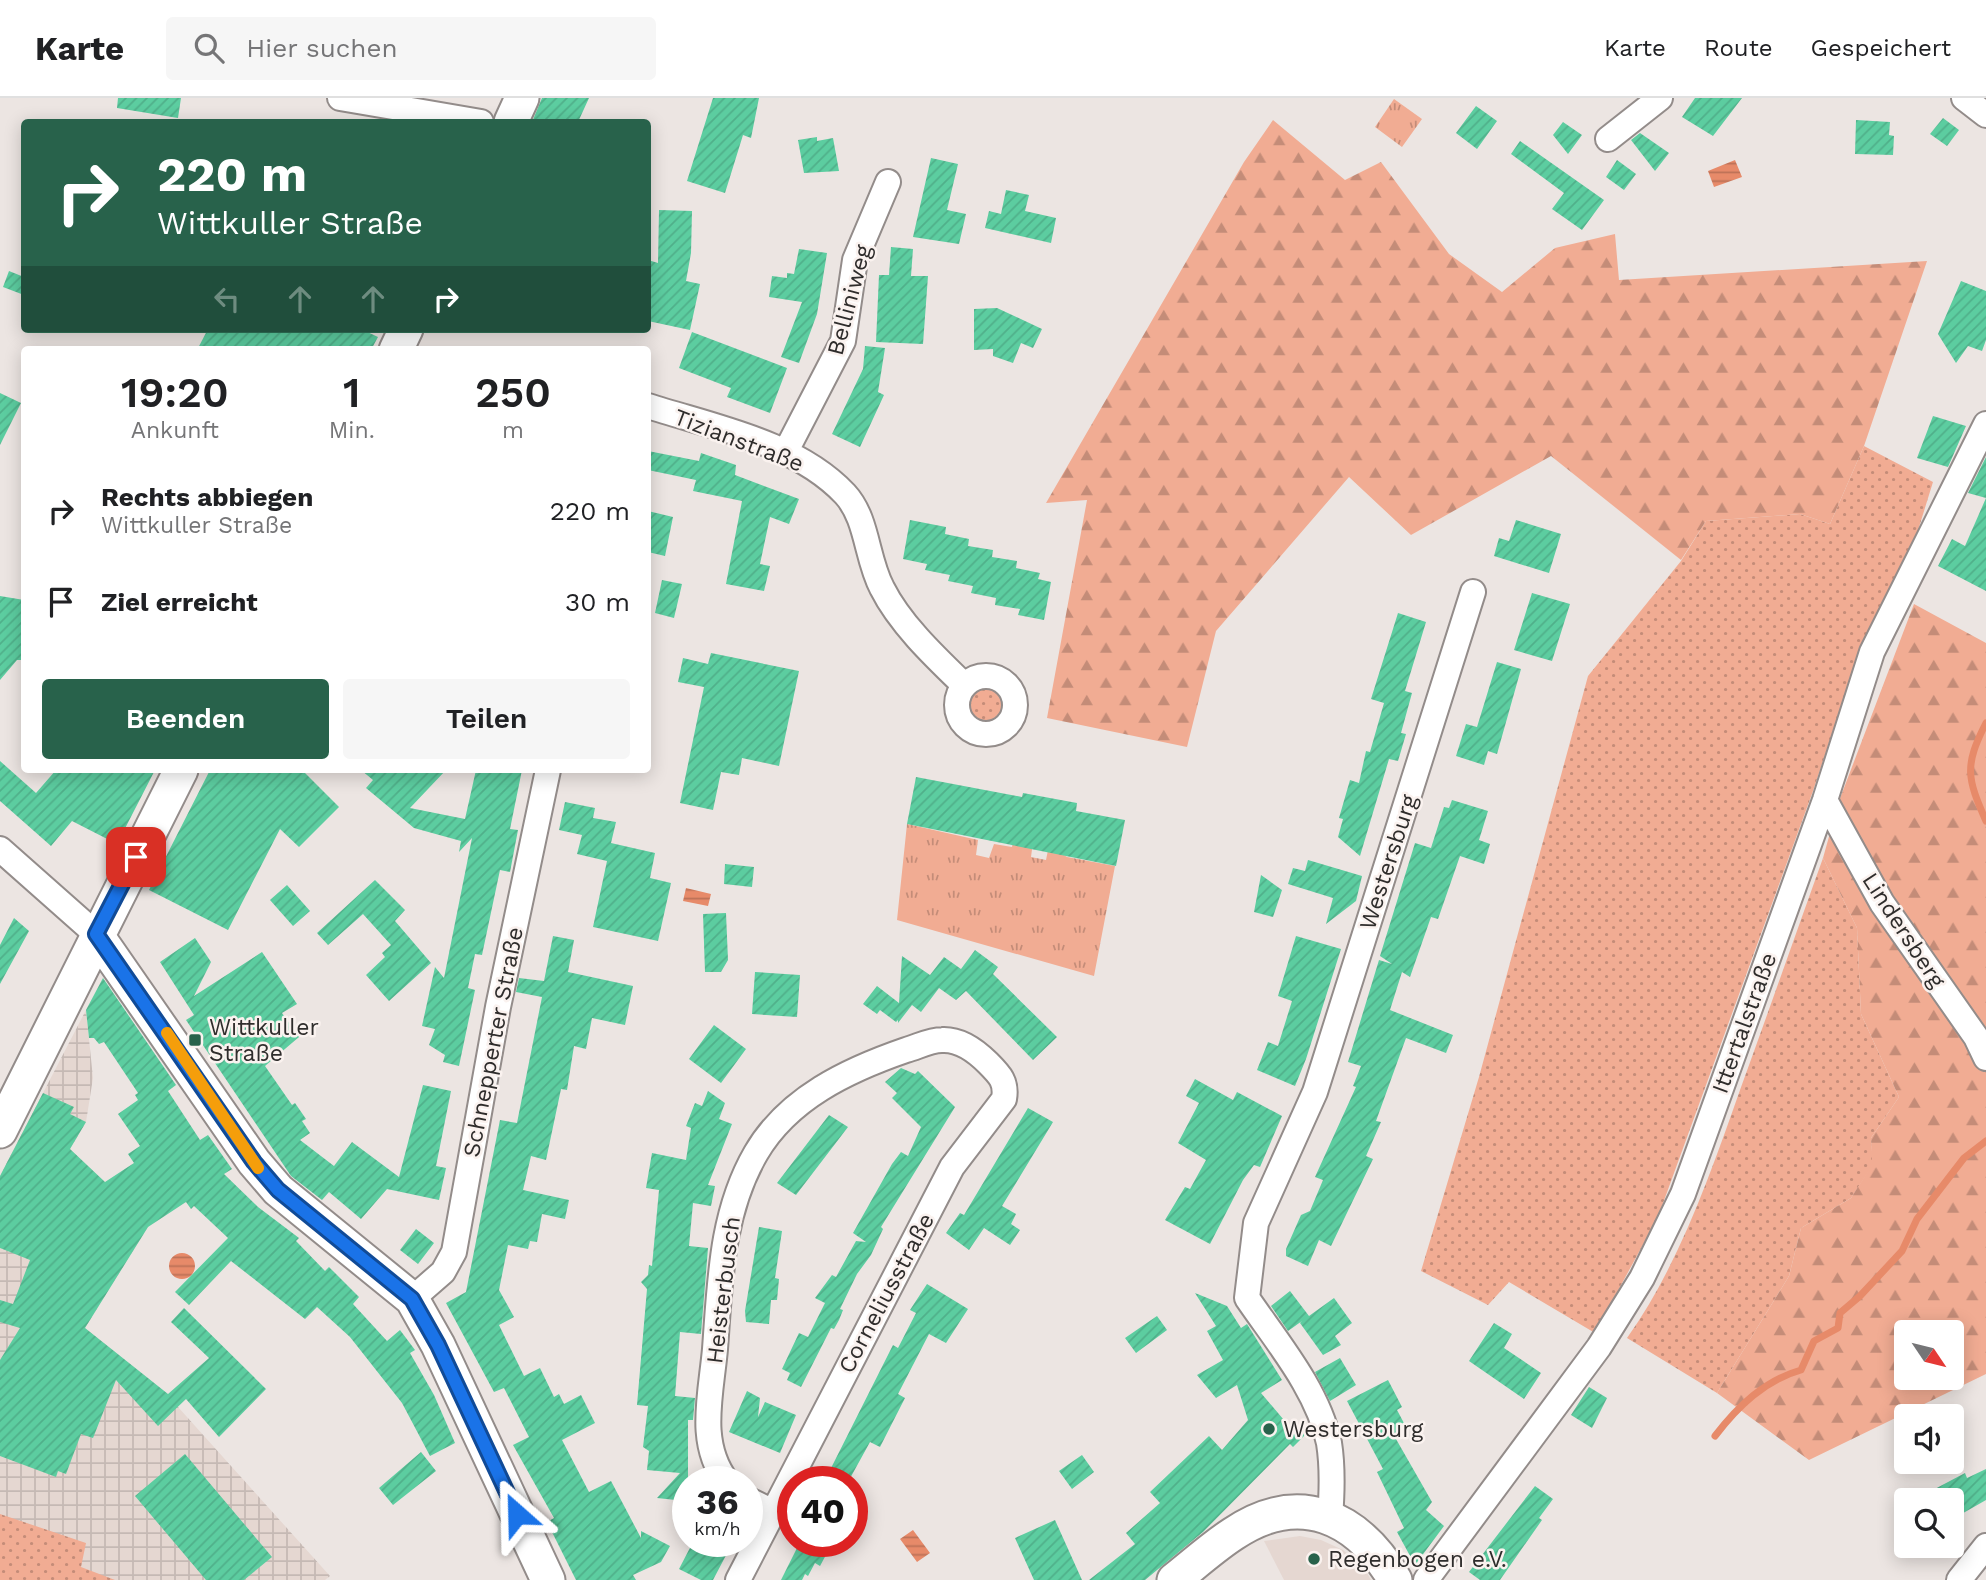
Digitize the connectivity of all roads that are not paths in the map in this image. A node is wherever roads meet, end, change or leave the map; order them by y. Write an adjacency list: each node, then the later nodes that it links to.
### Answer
1 (340, 98): 6 (street)
2 (522, 98): 7 (street)
3 (1660, 98): 8 (street)
4 (1964, 98): 5 (street)
5 (1986, 115)
6 (463, 119)
7 (513, 119)
8 (1608, 139)
9 (888, 182): 12 (street, Belliniweg)
10 (651, 407): 12 (street, Tizianstraße)
11 (1986, 424): 17 (street, Ittertalstraße)
12 (785, 453): 14 (street, Tizianstraße)
13 (1473, 592): 27 (street, Westersburg)
14 (964, 685)
15 (179, 773): 19 (street)
16 (547, 773): 23 (street, Schnepperter Straße)
17 (1825, 800): 21 (street, Lindersberg); 33 (street, Ittertalstraße)
18 (0, 849): 19 (street)
19 (96, 934): 22 (street); 23 (street)
20 (942, 1040): 24 (street, Heisterbusch); 26 (street, Corneliusstraße)
21 (1986, 1058)
22 (0, 1131)
23 (412, 1299): 29 (street)
24 (714, 1466)
25 (763, 1507): 26 (street)
26 (773, 1512): 30 (street, Corneliusstraße)
27 (1330, 1518): 31 (street); 32 (street)
28 (1986, 1546): 34 (street)
29 (548, 1580)
30 (738, 1580)
31 (1174, 1580)
32 (1395, 1580)
33 (1426, 1580)
34 (1959, 1580)

